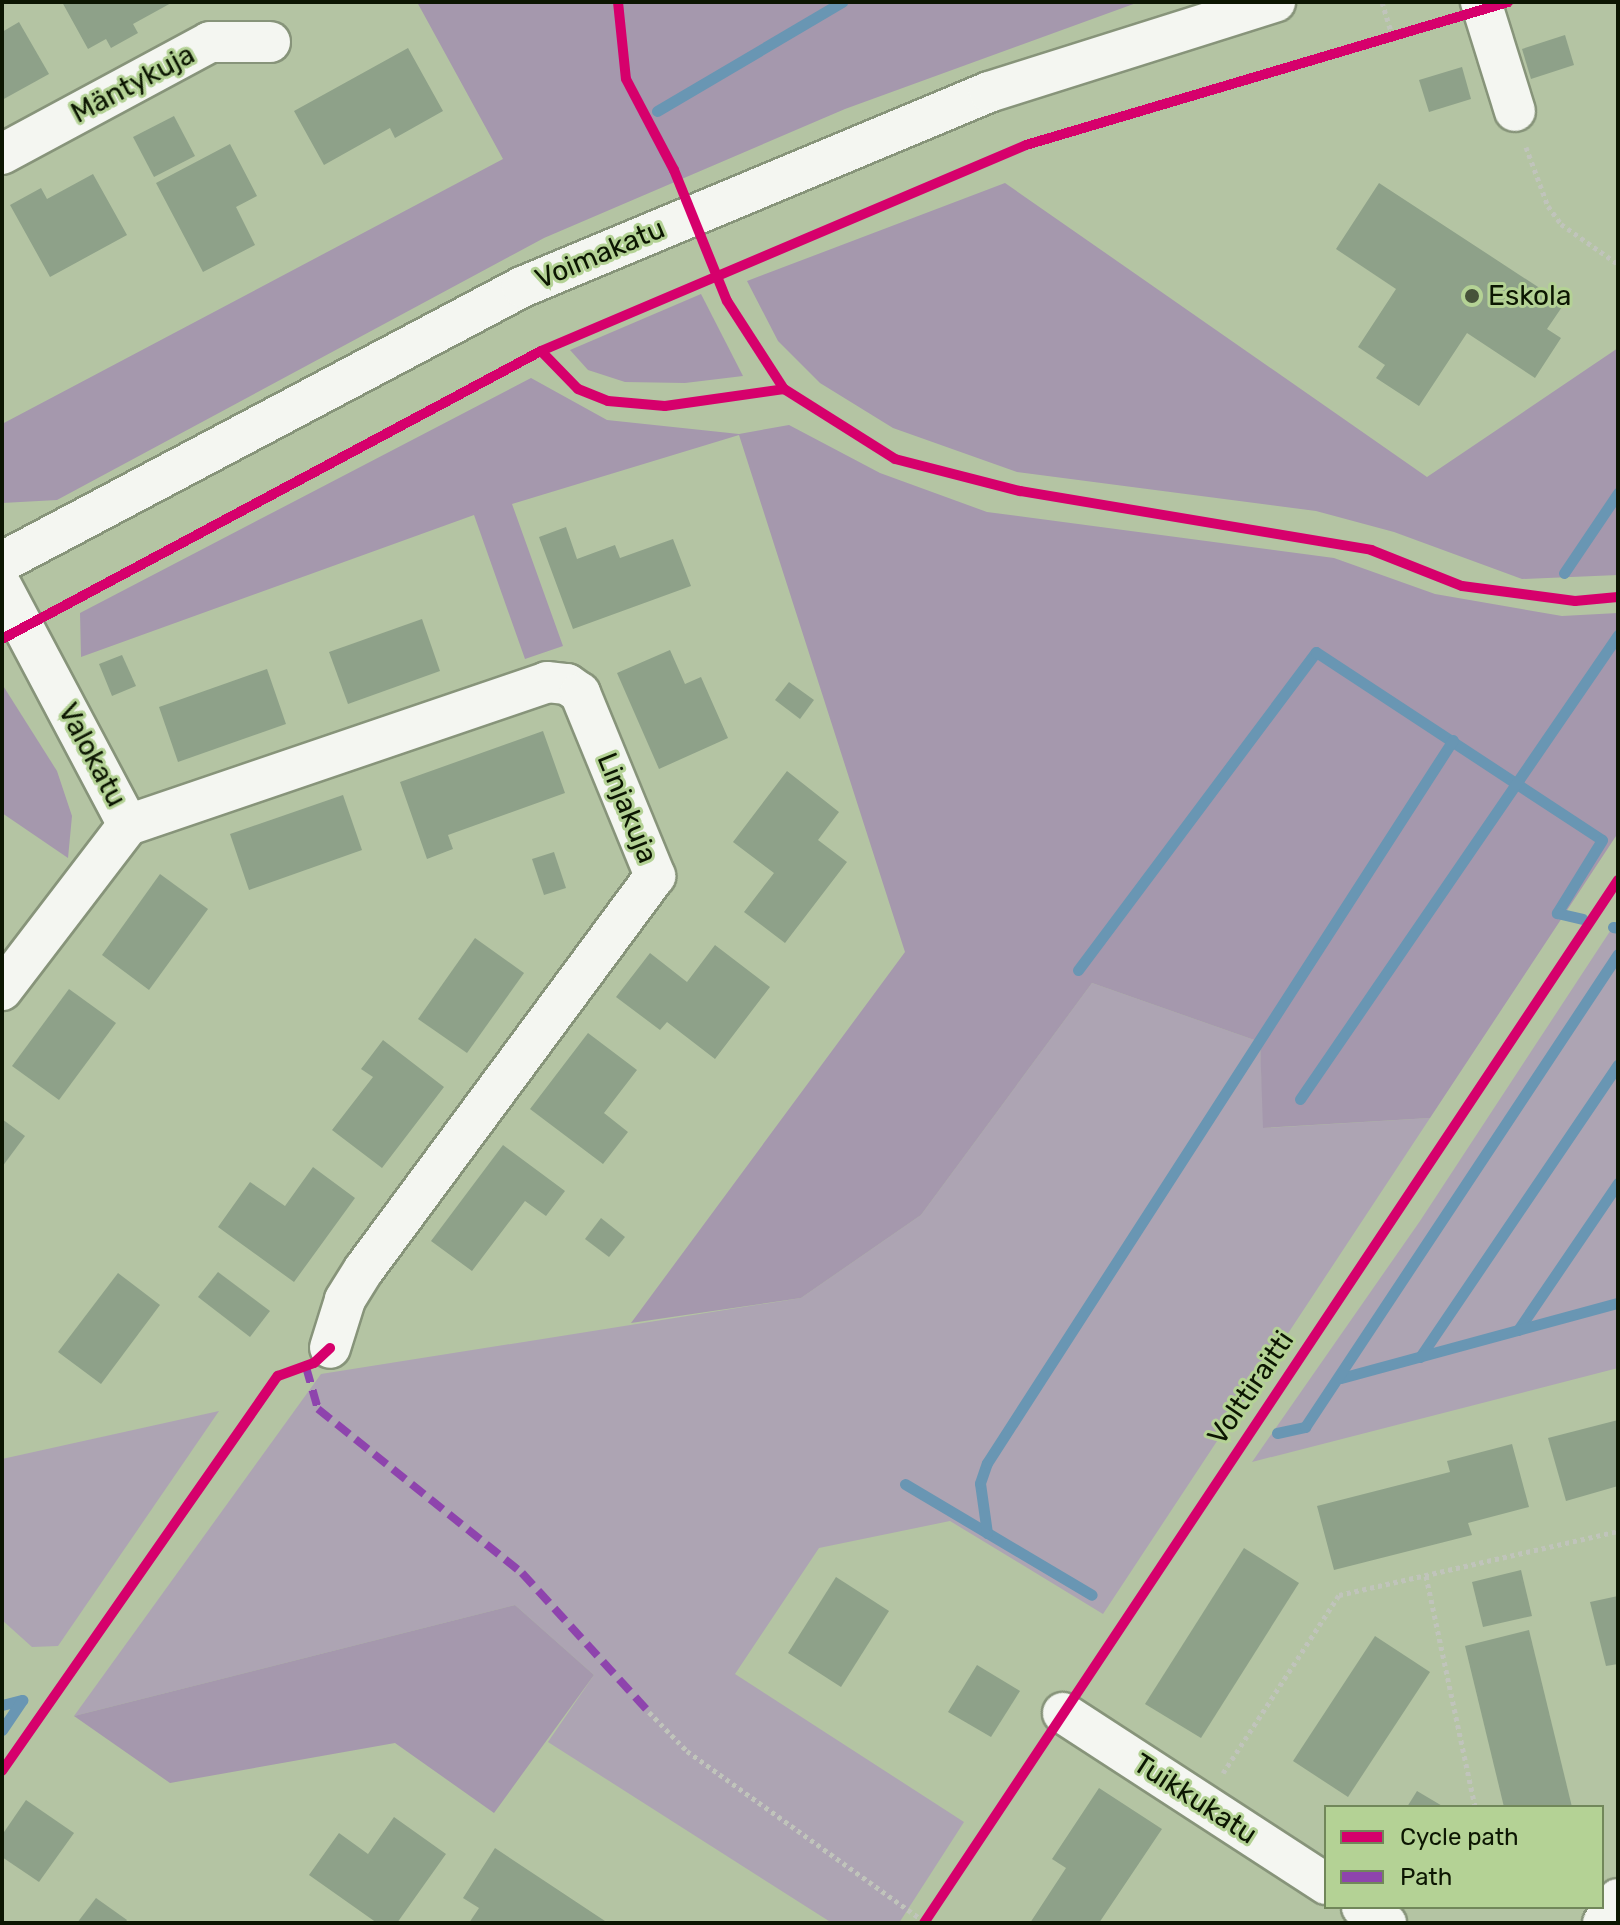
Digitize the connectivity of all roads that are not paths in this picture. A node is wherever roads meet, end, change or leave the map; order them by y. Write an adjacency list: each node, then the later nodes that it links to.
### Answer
1 (1275, 2): 6 (street, Voimakatu)
2 (1481, 2): 4 (street)
3 (270, 42): 5 (street, Mäntykuja)
4 (1515, 111)
5 (2, 154)
6 (2, 562)
7 (2, 587): 8 (street, Valokatu)
8 (128, 825): 9 (street, Valokatu); 10 (street, Linjakuja)
9 (2, 990)
10 (330, 1348)
11 (1063, 1713): 12 (street, Tuikkukatu)
12 (1324, 1883)
13 (1618, 1899): 16 (street)
14 (1365, 1909): 15 (street)
15 (1386, 1923)
16 (1603, 1923)

